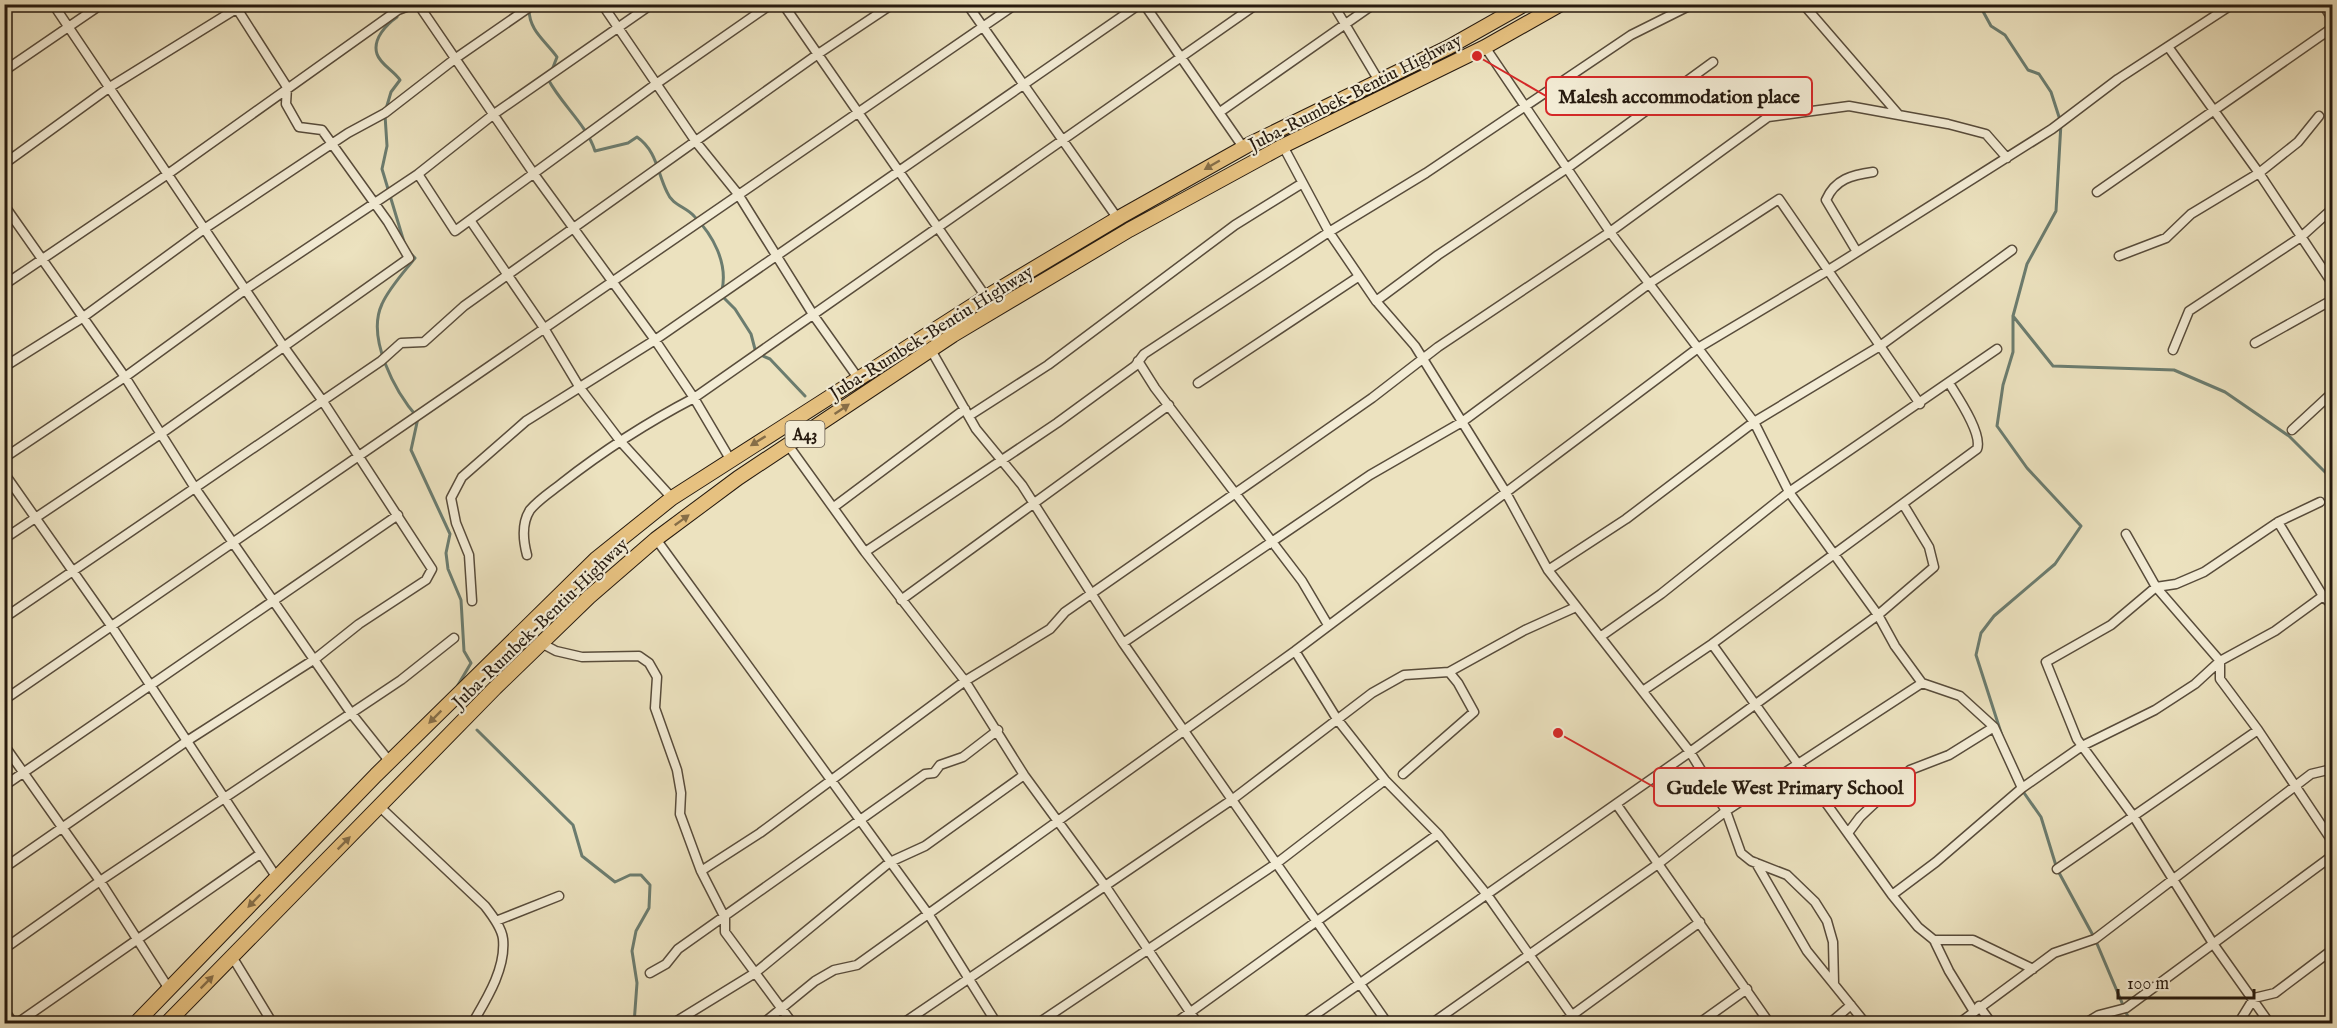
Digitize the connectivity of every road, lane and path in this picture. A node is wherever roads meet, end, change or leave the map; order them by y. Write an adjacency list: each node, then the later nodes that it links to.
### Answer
1 (53, 4): 25 (street)
2 (102, 4): 25 (street)
3 (416, 4): 33 (street); 40 (street)
4 (534, 4): 33 (street)
5 (602, 4): 28 (street)
6 (652, 4): 28 (street)
7 (771, 4): 37 (street)
8 (783, 4): 31 (street)
9 (893, 4): 31 (street)
10 (967, 4): 26 (street)
11 (1016, 4): 26 (street)
12 (1142, 4): 32 (street); 38 (street)
13 (1257, 4): 32 (street)
14 (1333, 4): 24 (street)
15 (1374, 4): 24 (street)
16 (1525, 4): 36 (highway, Juba-Rumbek-Bentiu Highway / A43)
17 (1561, 4): 29 (highway, Juba-Rumbek-Bentiu Highway / A43)
18 (1693, 4): 41 (street)
19 (1803, 4): 46 (street)
20 (2233, 4): 30 (street)
21 (2323, 4): 23 (street)
22 (238, 6): 39 (street); 40 (street)
23 (2332, 19)
24 (1346, 23): 36 (street); 43 (street)
25 (68, 28): 35 (street); 39 (street)
26 (984, 28): 38 (street); 44 (street)
27 (2332, 28): 42 (street)
28 (616, 29): 37 (street); 45 (street)
29 (1485, 47): 41 (street); 51 (highway, Juba-Rumbek-Bentiu Highway / A43)
30 (2169, 48): 42 (street); 53 (street)
31 (818, 54): 44 (street); 49 (street)
32 (1180, 57): 43 (street); 48 (street)
33 (456, 58): 45 (street); 50 (street)
34 (1713, 62): 55 (street)
35 (4, 71)
36 (1379, 81): 52 (highway, Juba-Rumbek-Bentiu Highway / A43)
37 (656, 84): 49 (street); 61 (street)
38 (1023, 86): 48 (street); 56 (street)
39 (110, 87): 54 (street); 59 (street)
40 (287, 87): 50 (street); 59 (street)
41 (1525, 107): 55 (street); 73 (street)
42 (2215, 111): 58 (street); 63 (street)
43 (1220, 112): 52 (street)
44 (859, 113): 56 (street); 64 (street)
45 (494, 114): 60 (street); 61 (street)
46 (1899, 115): 53 (street); 74 (street)
47 (2319, 116): 58 (street)
48 (1062, 140): 68 (street); 70 (street)
49 (696, 142): 64 (street); 71 (street)
50 (332, 144): 65 (street); 72 (street)
51 (1283, 146): 62 (street); 101 (highway, Juba-Rumbek-Bentiu Highway / A43)
52 (1243, 147): 68 (highway, Juba-Rumbek-Bentiu Highway / A43, one-way to 68)
53 (2007, 158): 77 (street)
54 (4, 164)
55 (1566, 169): 74 (street); 91 (street)
56 (899, 170): 70 (street); 78 (street)
57 (1873, 172): 77 (street)
58 (2259, 173): 75 (street); 79 (street)
59 (168, 174): 72 (street); 80 (street)
60 (418, 174): 65 (street); 69 (street)
61 (534, 174): 69 (street); 71 (street)
62 (1301, 184): 73 (street); 116 (street)
63 (2097, 192)
64 (738, 194): 78 (street); 84 (street)
65 (372, 202): 88 (street); 98 (street)
66 (4, 205): 80 (street)
67 (2332, 209): 75 (street)
68 (1118, 219): 89 (highway, Juba-Rumbek-Bentiu Highway / A43)
69 (470, 220): 82 (street)
70 (938, 227): 89 (street); 92 (street)
71 (572, 228): 82 (street); 84 (street)
72 (204, 229): 88 (street); 93 (street)
73 (1329, 232): 83 (street); 104 (street)
74 (1610, 232): 85 (street); 103 (street)
75 (2301, 237): 86 (street); 102 (street)
76 (2012, 250): 97 (street)
77 (1857, 252): 81 (street)
78 (778, 256): 92 (street); 95 (street)
79 (2119, 256)
80 (41, 260): 87 (street); 93 (street)
81 (1827, 271): 85 (street); 97 (street); 99 (street)
82 (506, 276): 94 (street); 113 (street)
83 (1358, 277): 91 (street); 108 (street)
84 (614, 282): 94 (street); 95 (street)
85 (1650, 283): 99 (street); 117 (street)
86 (2332, 283)
87 (4, 285)
88 (246, 288): 98 (street); 106 (street)
89 (986, 297): 107 (highway, Juba-Rumbek-Bentiu Highway / A43)
90 (2332, 300): 96 (street)
91 (1376, 301): 103 (street)
92 (814, 316): 107 (street); 112 (street)
93 (82, 318): 105 (street); 106 (street)
94 (544, 328): 110 (street); 123 (street)
95 (655, 340): 110 (street); 112 (street)
96 (2255, 343)
97 (1880, 346): 114 (street); 118 (street)
98 (284, 347): 113 (street); 120 (street)
99 (1698, 348): 118 (street); 129 (street)
100 (1997, 349): 109 (street)
101 (931, 350): 116 (street); 122 (highway, Juba-Rumbek-Bentiu Highway / A43, one-way to 101)
102 (2173, 350)
103 (1422, 360): 117 (street); 131 (street)
104 (1138, 361): 115 (street); 126 (street)
105 (4, 367)
106 (125, 377): 120 (street); 124 (street)
107 (858, 378): 125 (highway, Juba-Rumbek-Bentiu Highway / A43, one-way to 125)
108 (1198, 383)
109 (1949, 383): 114 (street); 135 (street)
110 (580, 388): 121 (street); 155 (street)
111 (2332, 393): 119 (street)
112 (694, 398): 121 (street); 125 (street)
113 (322, 400): 123 (street); 128 (street)
114 (1920, 404): 130 (street)
115 (1169, 405): 131 (street); 134 (street)
116 (967, 413): 126 (street); 136 (street)
117 (1462, 422): 129 (street); 143 (street)
118 (1754, 422): 130 (street); 148 (street)
119 (2292, 430)
120 (162, 433): 128 (street); 138 (street)
121 (621, 442): 132 (street); 147 (street)
122 (789, 445): 136 (street); 142 (highway, Juba-Rumbek-Bentiu Highway / A43, one-way to 122)
123 (359, 457): 137 (street); 144 (street)
124 (4, 458)
125 (730, 459): 132 (highway, Juba-Rumbek-Bentiu Highway / A43)
126 (1000, 459): 134 (street); 145 (street)
127 (4, 473): 138 (street)
128 (195, 488): 144 (street); 149 (street)
129 (1505, 491): 148 (street); 160 (street)
130 (1789, 492): 146 (street); 162 (street)
131 (1236, 494): 143 (street); 151 (street)
132 (672, 498): 187 (highway, Juba-Rumbek-Bentiu Highway / A43, one-way to 187)
133 (2320, 502): 139 (street)
134 (1033, 503): 151 (street); 154 (street)
135 (1903, 504): 146 (street); 158 (street)
136 (834, 507): 145 (street)
137 (398, 515): 153 (street); 168 (street)
138 (35, 518): 141 (street); 149 (street)
139 (2278, 522): 150 (street); 152 (street)
140 (2126, 534): 150 (street)
141 (4, 539)
142 (656, 539): 164 (highway, Juba-Rumbek-Bentiu Highway / A43); 193 (street)
143 (1271, 542): 160 (street); 165 (street)
144 (234, 543): 153 (street); 161 (street)
145 (865, 552): 154 (street)
146 (1836, 554): 158 (street); 166 (street)
147 (527, 555)
148 (1548, 570): 157 (street)
149 (72, 572): 159 (street); 161 (street)
150 (2156, 587): 169 (street); 185 (street)
151 (1093, 593): 165 (street); 171 (street)
152 (2323, 596): 156 (street); 169 (street)
153 (275, 600): 168 (street); 173 (street)
154 (901, 600): 171 (street)
155 (472, 601)
156 (2332, 605)
157 (1576, 607): 162 (street); 170 (street)
158 (1878, 615): 172 (street); 176 (street)
159 (4, 618)
160 (1328, 625): 167 (street)
161 (112, 627): 173 (street); 175 (street)
162 (1600, 637): 174 (street)
163 (454, 638): 177 (street)
164 (541, 643): 201 (highway, Juba-Rumbek-Bentiu Highway / A43); 218 (street)
165 (1123, 643): 180 (street)
166 (1712, 644): 174 (street); 176 (street)
167 (1295, 651): 178 (street); 180 (street)
168 (315, 659): 177 (street); 183 (street)
169 (2220, 661): 182 (street); 185 (street)
170 (1449, 672): 178 (street); 191 (street)
171 (965, 681): 181 (street); 193 (street)
172 (1922, 683): 179 (street); 188 (street)
173 (150, 686): 183 (street); 190 (street)
174 (1644, 690): 186 (street)
175 (4, 700)
176 (1754, 705): 186 (street); 188 (street)
177 (351, 713): 187 (street); 198 (street)
178 (1337, 719): 194 (street); 199 (street)
179 (1994, 727): 197 (street); 207 (street)
180 (1185, 728): 199 (street); 204 (street)
181 (998, 730): 192 (street); 205 (street)
182 (2258, 730): 195 (street); 203 (street)
183 (187, 741): 198 (street); 206 (street)
184 (4, 745): 190 (street)
185 (2082, 746): 197 (street); 203 (street)
186 (1690, 752): 200 (street); 202 (street)
187 (390, 762): 219 (highway, Juba-Rumbek-Bentiu Highway / A43)
188 (1796, 765): 202 (street); 207 (street)
189 (2332, 769): 195 (street)
190 (24, 773): 196 (street); 206 (street)
191 (1402, 774)
192 (1023, 775): 204 (street); 212 (street)
193 (831, 780): 205 (street); 218 (street)
194 (1385, 780): 208 (street); 214 (street)
195 (2295, 785): 209 (street); 220 (street)
196 (4, 786)
197 (2022, 788): 223 (street)
198 (226, 799): 210 (street); 221 (street)
199 (1233, 799): 214 (street); 222 (street)
200 (1617, 805): 215 (street); 225 (street)
201 (380, 807): 228 (street); 256 (highway, Juba-Rumbek-Bentiu Highway / A43, one-way to 201)
202 (1726, 811): 213 (street); 215 (street)
203 (2134, 817): 217 (street); 220 (street)
204 (1056, 820): 222 (street); 226 (street)
205 (860, 821): 212 (street); 227 (street)
206 (64, 827): 216 (street); 221 (street)
207 (1848, 833): 223 (street)
208 (1438, 834): 225 (street); 229 (street)
209 (2332, 841)
210 (260, 854): 219 (street); 231 (street)
211 (2332, 856): 233 (street)
212 (890, 862): 226 (street); 241 (street)
213 (1756, 862): 244 (street); 244 (street)
214 (1277, 863): 229 (street); 236 (street)
215 (1658, 864): 230 (street); 237 (street)
216 (4, 868)
217 (2057, 869)
218 (701, 871): 227 (street)
219 (277, 878): 245 (highway, Juba-Rumbek-Bentiu Highway / A43, one-way to 245)
220 (2172, 878): 233 (street); 239 (street)
221 (100, 881): 231 (street); 234 (street)
222 (1106, 887): 236 (street); 242 (street)
223 (1892, 895): 232 (street)
224 (559, 896): 228 (street)
225 (1488, 896): 237 (street); 243 (street)
226 (929, 915): 242 (street); 249 (street)
227 (725, 918): 240 (street); 241 (street)
228 (496, 921): 258 (street)
229 (1315, 921): 243 (street); 252 (street)
230 (1700, 922): 246 (street); 253 (street)
231 (138, 940): 245 (street); 254 (street)
232 (1934, 940): 239 (street); 250 (street)
233 (2214, 945): 247 (street); 278 (street)
234 (4, 949)
235 (2332, 950): 247 (street)
236 (1149, 951): 252 (street); 264 (street)
237 (1529, 954): 253 (street); 269 (street)
238 (236, 963): 257 (street)
239 (2033, 969): 250 (street)
240 (650, 973)
241 (755, 973): 249 (street); 259 (street)
242 (967, 981): 262 (street); 263 (street)
243 (1359, 982): 267 (street); 268 (street)
244 (1834, 984): 248 (street)
245 (169, 989): 255 (highway, Juba-Rumbek-Bentiu Highway / A43)
246 (1747, 989): 272 (street); 273 (street)
247 (2254, 998): 279 (street); 280 (street)
248 (1851, 1005): 274 (street); 275 (street)
249 (782, 1007): 260 (street); 261 (street)
250 (1976, 1008): 276 (street); 277 (street)
251 (4, 1010): 254 (street)
252 (1190, 1012): 265 (street); 266 (street)
253 (1572, 1015): 270 (street); 271 (street)
254 (15, 1023)
255 (135, 1023)
256 (166, 1023)
257 (273, 1023)
258 (472, 1023)
259 (672, 1023)
260 (759, 1023)
261 (794, 1023)
262 (902, 1023)
263 (997, 1023)
264 (1037, 1023)
265 (1174, 1023)
266 (1198, 1023)
267 (1302, 1023)
268 (1388, 1023)
269 (1431, 1023)
270 (1560, 1023)
271 (1578, 1023)
272 (1698, 1023)
273 (1770, 1023)
274 (1829, 1023)
275 (1866, 1023)
276 (1958, 1023)
277 (1992, 1023)
278 (2084, 1023)
279 (2238, 1023)
280 (2270, 1023)

